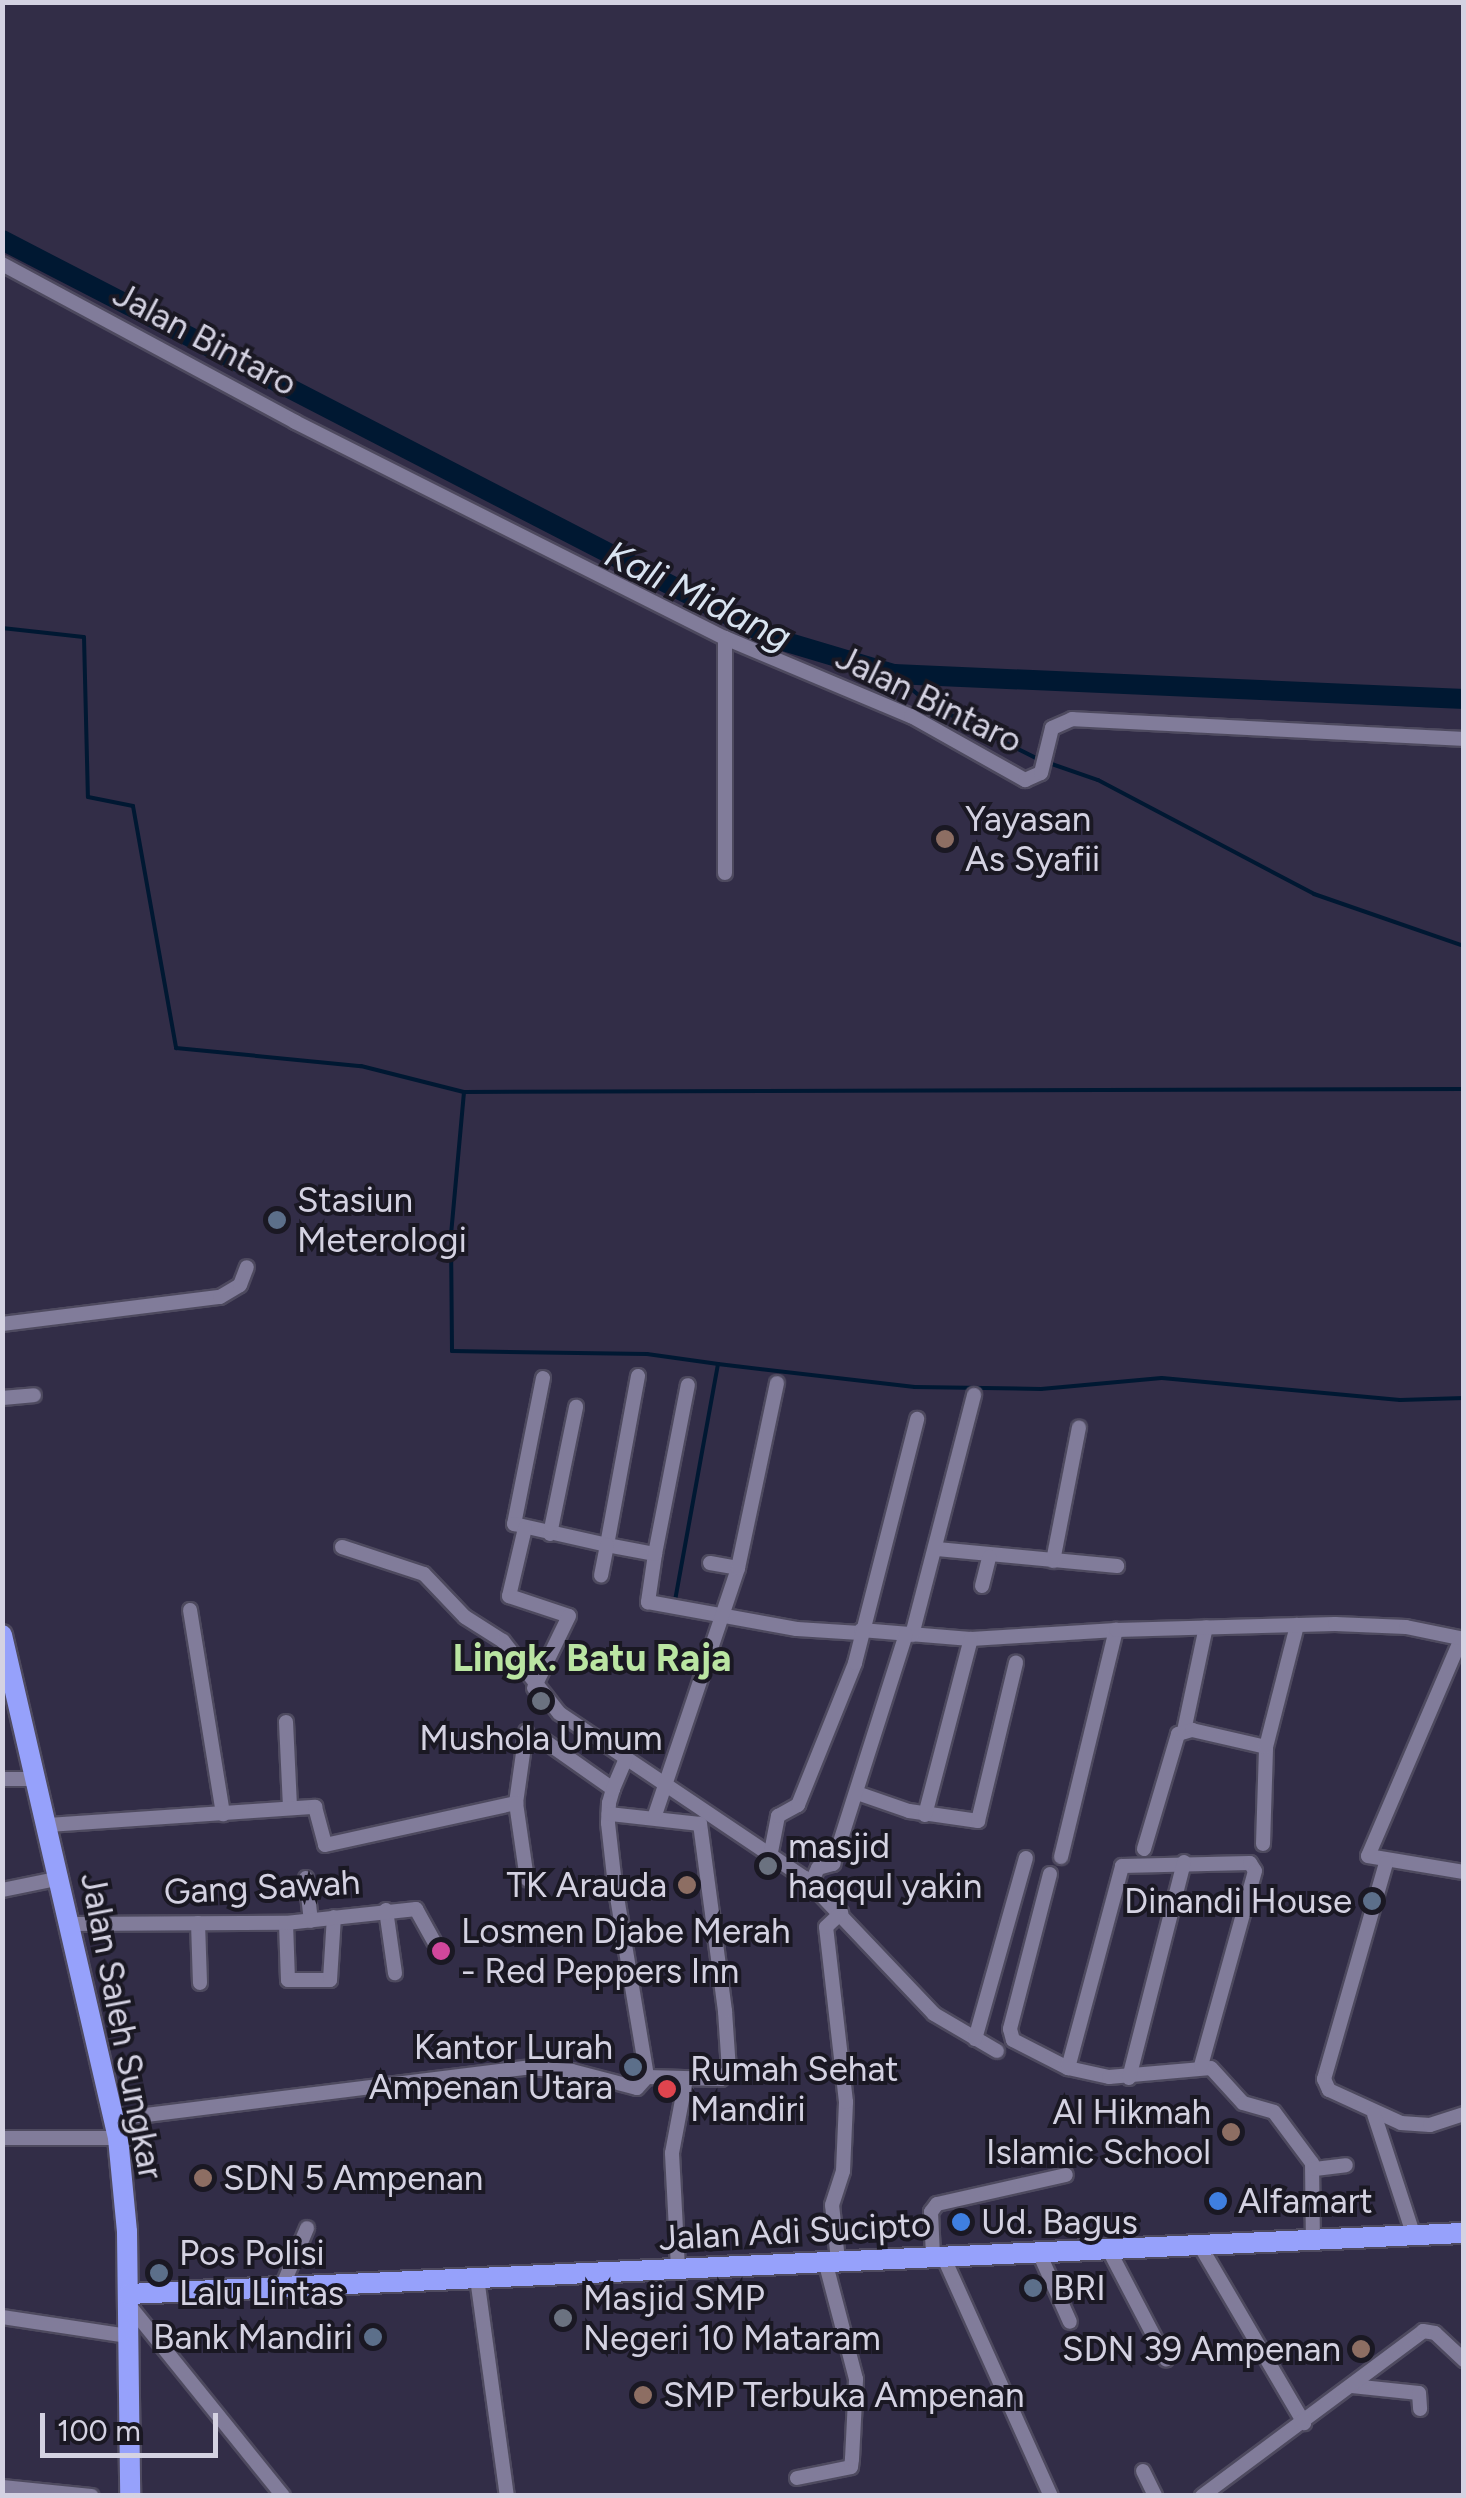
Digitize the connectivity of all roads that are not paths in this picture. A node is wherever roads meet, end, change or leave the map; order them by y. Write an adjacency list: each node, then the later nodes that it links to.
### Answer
1 (2, 264): 2 (street, Jalan Bintaro)
2 (724, 638): 3 (street, Jalan Bintaro); 4 (street)
3 (1464, 740)
4 (725, 873)
5 (247, 1267): 6 (street)
6 (2, 1324)
7 (638, 1376): 19 (street)
8 (542, 1378): 17 (street)
9 (777, 1383): 27 (street)
10 (688, 1385): 22 (street)
11 (974, 1395): 21 (street)
12 (34, 1396): 13 (street)
13 (2, 1398)
14 (576, 1407): 18 (street)
15 (917, 1419): 35 (street)
16 (1079, 1427): 24 (street)
17 (525, 1528): 18 (street); 41 (street)
18 (550, 1534): 19 (street)
19 (607, 1545): 22 (street); 28 (street)
20 (342, 1548): 41 (street)
21 (938, 1549): 23 (street); 36 (street)
22 (655, 1554): 31 (street)
23 (989, 1557): 24 (street); 29 (street)
24 (1053, 1561): 26 (street)
25 (710, 1562): 27 (street)
26 (1117, 1566)
27 (738, 1568): 31 (street)
28 (601, 1575)
29 (982, 1586)
30 (190, 1610): 55 (street)
31 (722, 1613): 35 (street); 50 (street)
32 (1297, 1625): 33 (street); 39 (street); 46 (street)
33 (1206, 1628): 34 (street); 43 (street)
34 (1116, 1630): 38 (street); 63 (street)
35 (861, 1631): 36 (street); 62 (street)
36 (909, 1634): 38 (street); 52 (street)
37 (2, 1635): 49 (highway, Jalan Saleh Sungkar)
38 (972, 1639): 57 (street)
39 (1462, 1639): 66 (street)
40 (1016, 1663): 57 (street)
41 (534, 1688): 47 (street)
42 (286, 1722): 54 (street)
43 (1184, 1731): 46 (street); 61 (street)
44 (526, 1732): 53 (street)
45 (542, 1738): 51 (street)
46 (1266, 1748): 60 (street)
47 (626, 1758): 50 (street); 51 (street)
48 (2, 1779): 49 (street)
49 (36, 1779): 59 (highway, Jalan Saleh Sungkar)
50 (661, 1783): 58 (street); 62 (street)
51 (612, 1789): 56 (street)
52 (857, 1793): 57 (street); 72 (street)
53 (516, 1803): 54 (street); 71 (street)
54 (290, 1807): 55 (street)
55 (223, 1814): 59 (street)
56 (609, 1814): 58 (street); 88 (street)
57 (925, 1814)
58 (655, 1815): 90 (street)
59 (48, 1825): 69 (highway, Jalan Saleh Sungkar)
60 (1263, 1844)
61 (1144, 1849)
62 (771, 1852): 72 (street)
63 (1061, 1856)
64 (1026, 1858): 84 (street)
65 (1184, 1862): 86 (street); 87 (street); 89 (street)
66 (1386, 1863): 67 (street); 91 (street)
67 (1464, 1872)
68 (1050, 1874): 87 (street)
69 (60, 1878): 73 (street); 80 (highway, Jalan Saleh Sungkar)
70 (306, 1878): 77 (street)
71 (527, 1879)
72 (812, 1883): 75 (street)
73 (2, 1890)
74 (386, 1910): 76 (street, Gang Sawah); 81 (street, Gang Sawah); 82 (street)
75 (841, 1913): 84 (street); 106 (street)
76 (334, 1917): 77 (street, Gang Sawah); 79 (street)
77 (310, 1921): 79 (street, Gang Sawah)
78 (198, 1923): 79 (street, Gang Sawah); 80 (street, Gang Sawah); 83 (street)
79 (286, 1923)
80 (72, 1924): 93 (highway, Jalan Saleh Sungkar)
81 (434, 1942)
82 (395, 1974)
83 (200, 1984)
84 (975, 2039): 85 (street)
85 (997, 2051)
86 (1201, 2066): 89 (street); 96 (street)
87 (1068, 2068): 89 (street)
88 (647, 2077): 90 (street); 93 (street)
89 (1130, 2078)
90 (686, 2079): 107 (street)
91 (1374, 2114): 92 (street); 99 (street)
92 (1464, 2114)
93 (116, 2128): 94 (street); 110 (highway, Jalan Saleh Sungkar)
94 (2, 2138)
95 (1346, 2165): 96 (street)
96 (1315, 2169): 101 (street)
97 (1066, 2175): 105 (street)
98 (307, 2228): 109 (street)
99 (1413, 2233): 100 (highway, Jalan Adi Sucipto); 101 (highway, Jalan Adi Sucipto)
100 (1464, 2233)
101 (1313, 2240): 102 (highway, Jalan Adi Sucipto)
102 (1202, 2249): 103 (highway, Jalan Adi Sucipto); 118 (street)
103 (1110, 2254): 104 (highway, Jalan Adi Sucipto); 114 (street)
104 (1040, 2255): 105 (highway, Jalan Adi Sucipto); 112 (street)
105 (938, 2256): 106 (highway, Jalan Adi Sucipto); 127 (street)
106 (831, 2261): 107 (highway, Jalan Adi Sucipto); 120 (street)
107 (678, 2268): 108 (highway, Jalan Adi Sucipto)
108 (478, 2278): 109 (highway, Jalan Adi Sucipto); 126 (street)
109 (282, 2287): 110 (highway, Jalan Adi Sucipto)
110 (129, 2300): 113 (highway, Jalan Saleh Sungkar); 125 (street)
111 (2, 2318): 113 (street)
112 (1070, 2322)
113 (128, 2336): 124 (highway, Jalan Saleh Sungkar)
114 (1166, 2359)
115 (1464, 2360): 116 (street)
116 (1352, 2386): 117 (street); 118 (street)
117 (1420, 2410)
118 (1304, 2423): 129 (street)
119 (1143, 2470): 128 (street)
120 (797, 2478)
121 (2, 2486): 122 (street)
122 (18, 2492): 123 (street)
123 (92, 2496)
124 (130, 2496)
125 (283, 2496)
126 (507, 2496)
127 (1052, 2496)
128 (1156, 2496)
129 (1202, 2496)

